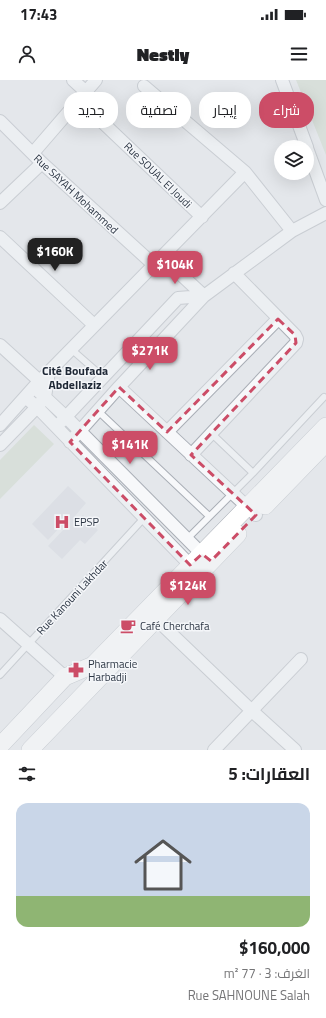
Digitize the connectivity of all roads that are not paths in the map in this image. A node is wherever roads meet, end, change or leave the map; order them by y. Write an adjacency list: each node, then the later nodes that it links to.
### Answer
1 (73, 80): 5 (street, Rue SOUAL El Joudi)
2 (96, 80): 6 (street)
3 (282, 80): 10 (street)
4 (144, 86): 14 (street)
5 (80, 92)
6 (86, 92)
7 (64, 117): 11 (street)
8 (0, 121): 11 (street, Rue SAYAH Mohammed)
9 (114, 128): 18 (street, Rue SOUAL El Joudi)
10 (304, 140)
11 (33, 153): 12 (street, Rue SAYAH Mohammed)
12 (42, 162): 16 (street); 21 (street, Rue SAYAH Mohammed)
13 (314, 167): 15 (street)
14 (246, 172): 18 (street); 19 (street)
15 (326, 200)
16 (0, 203)
17 (326, 213): 19 (street)
18 (202, 217): 21 (street)
19 (292, 231): 22 (street)
20 (0, 237): 25 (street)
21 (158, 261): 23 (street, Rue SAYAH Mohammed); 25 (street)
22 (234, 273): 23 (street); 24 (street)
23 (204, 296): 28 (street); 30 (street)
24 (278, 319): 40 (street); 41 (street)
25 (94, 325): 27 (street)
26 (0, 344): 29 (street)
27 (71, 349): 28 (lane); 29 (street)
28 (104, 378): 35 (street)
29 (41, 388): 31 (street); 33 (street); 35 (street)
30 (119, 388): 34 (street); 40 (street)
31 (25, 397): 33 (street); 36 (street)
32 (324, 397): 46 (lane)
33 (36, 407): 38 (street); 44 (street)
34 (98, 411): 39 (street); 49 (lane)
35 (66, 417): 38 (street); 39 (street)
36 (0, 425)
37 (326, 426): 48 (main road)
38 (56, 427): 42 (street)
39 (79, 431): 42 (street); 51 (street)
40 (167, 432): 45 (street)
41 (211, 433): 45 (street); 46 (lane)
42 (70, 442): 50 (street)
43 (326, 443): 48 (main road)
44 (0, 446)
45 (191, 455): 47 (street)
46 (253, 473): 47 (lane)
47 (232, 493): 48 (street); 49 (lane)
48 (252, 511): 52 (main road)
49 (209, 516): 51 (lane)
50 (144, 518): 52 (street); 55 (lane, Rue Kanouni Lakhdar)
51 (186, 538): 52 (street)
52 (200, 564): 54 (main road); 58 (main road)
53 (0, 619): 55 (street)
54 (156, 619): 59 (street); 61 (main road)
55 (28, 645): 57 (lane, Rue Kanouni Lakhdar); 58 (street)
56 (301, 659): 59 (street)
57 (0, 675)
58 (64, 677): 60 (main road)
59 (251, 710): 62 (street); 63 (street)
60 (0, 746)
61 (30, 750)
62 (214, 750)
63 (295, 750)

